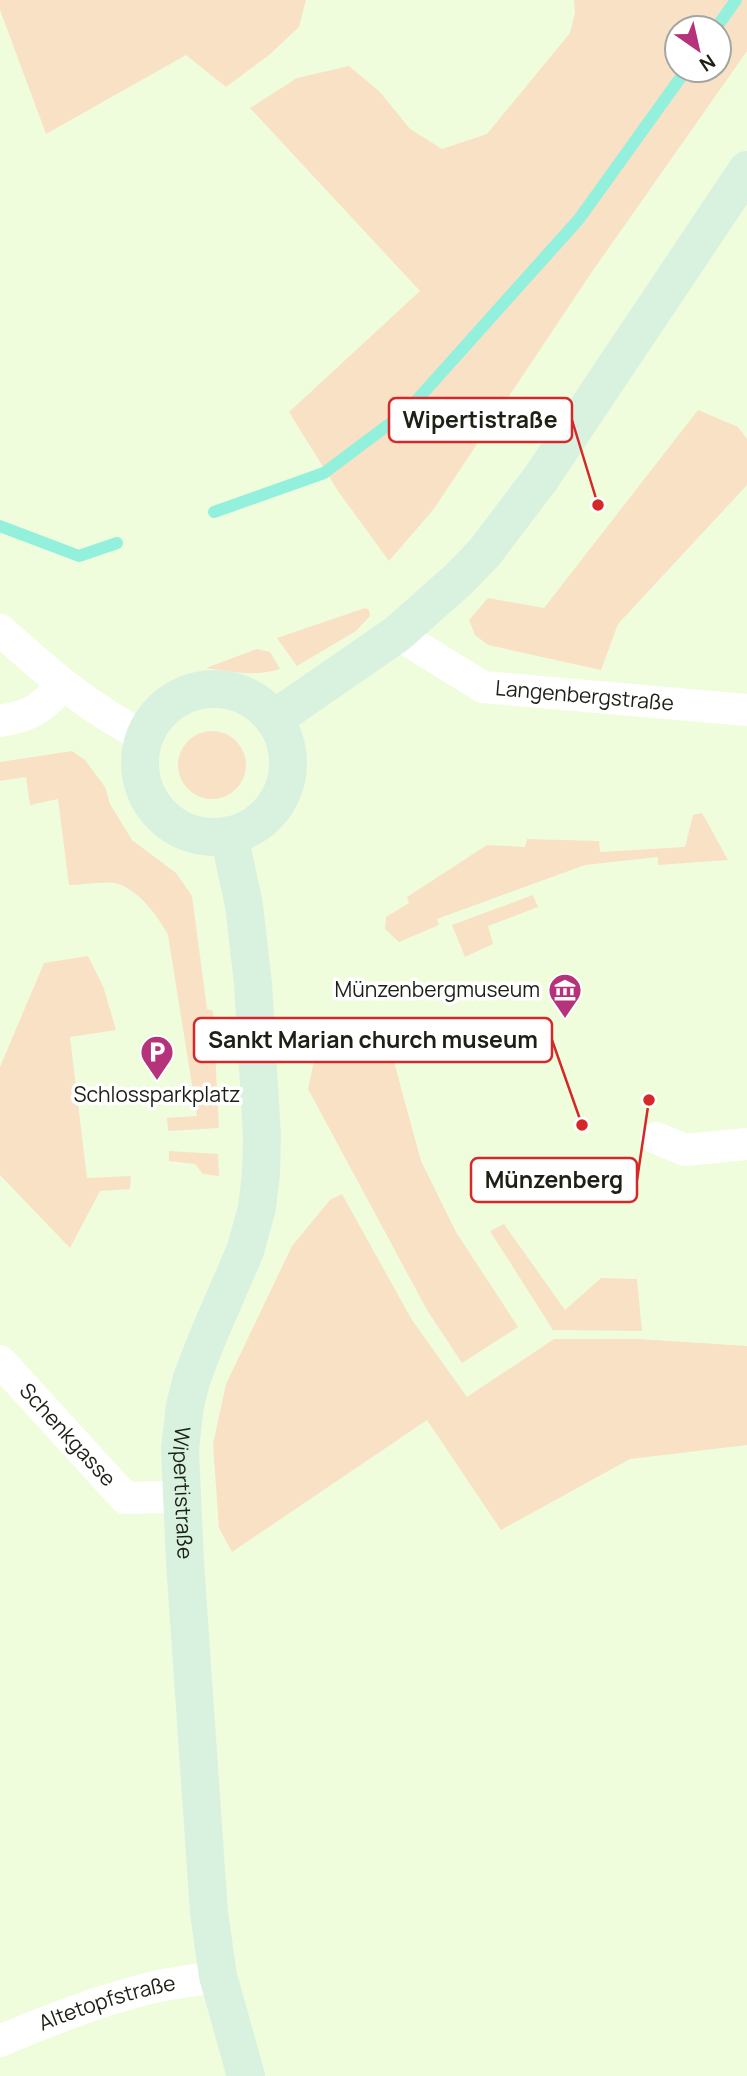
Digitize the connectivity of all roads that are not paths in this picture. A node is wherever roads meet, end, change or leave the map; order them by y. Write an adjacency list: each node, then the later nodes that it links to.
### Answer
1 (747, 170): 3 (street)
2 (0, 630): 4 (street)
3 (397, 634): 5 (street, Langenbergstraße); 6 (street)
4 (63, 686): 7 (street); 8 (street)
5 (747, 710)
6 (274, 719): 8 (street); 9 (street)
7 (0, 720)
8 (145, 737): 9 (street)
9 (229, 835): 13 (street, Wipertistraße)
10 (656, 1138): 11 (street)
11 (747, 1144)
12 (0, 1362): 13 (street, Schenkgasse)
13 (181, 1497): 14 (street, Wipertistraße)
14 (218, 1976): 15 (street, Altetopfstraße); 16 (street, Wipertistraße)
15 (0, 2041)
16 (246, 2076)

